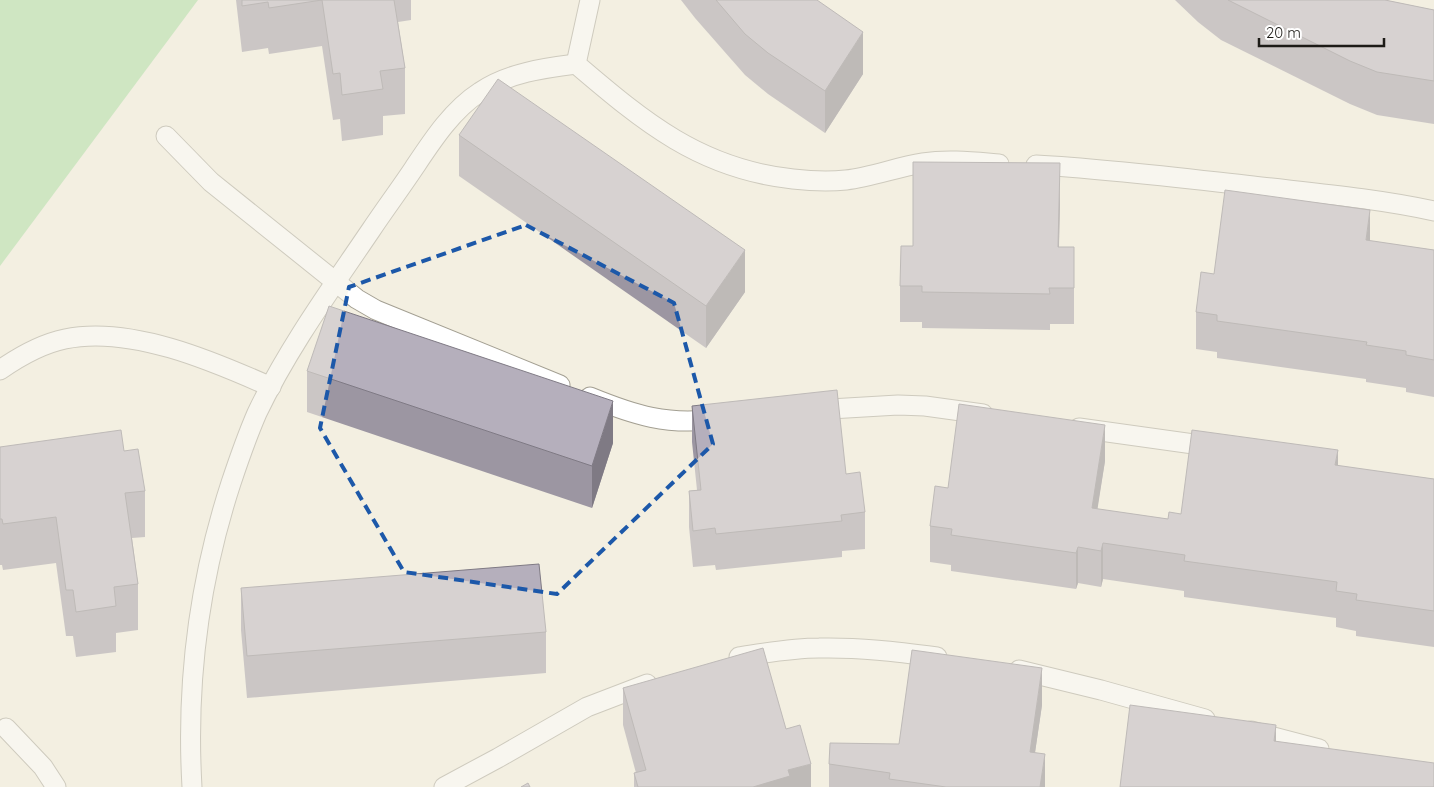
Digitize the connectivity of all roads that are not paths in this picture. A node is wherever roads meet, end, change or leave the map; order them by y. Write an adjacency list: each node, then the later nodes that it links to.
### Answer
1 (590, 0): 2 (lane)
2 (576, 64): 4 (lane); 5 (lane)
3 (166, 136): 5 (lane)
4 (1434, 211)
5 (335, 282): 7 (lane); 9 (lane)
6 (0, 370): 7 (lane)
7 (270, 387): 20 (lane)
8 (795, 411): 10 (lane)
9 (735, 416)
10 (1002, 416)
11 (1061, 425): 12 (lane)
12 (1228, 449)
13 (958, 660): 14 (lane)
14 (718, 663)
15 (1004, 668): 18 (lane)
16 (664, 679): 21 (lane)
17 (6, 728): 19 (lane)
18 (1332, 752)
19 (56, 787)
20 (192, 787)
21 (444, 787)

